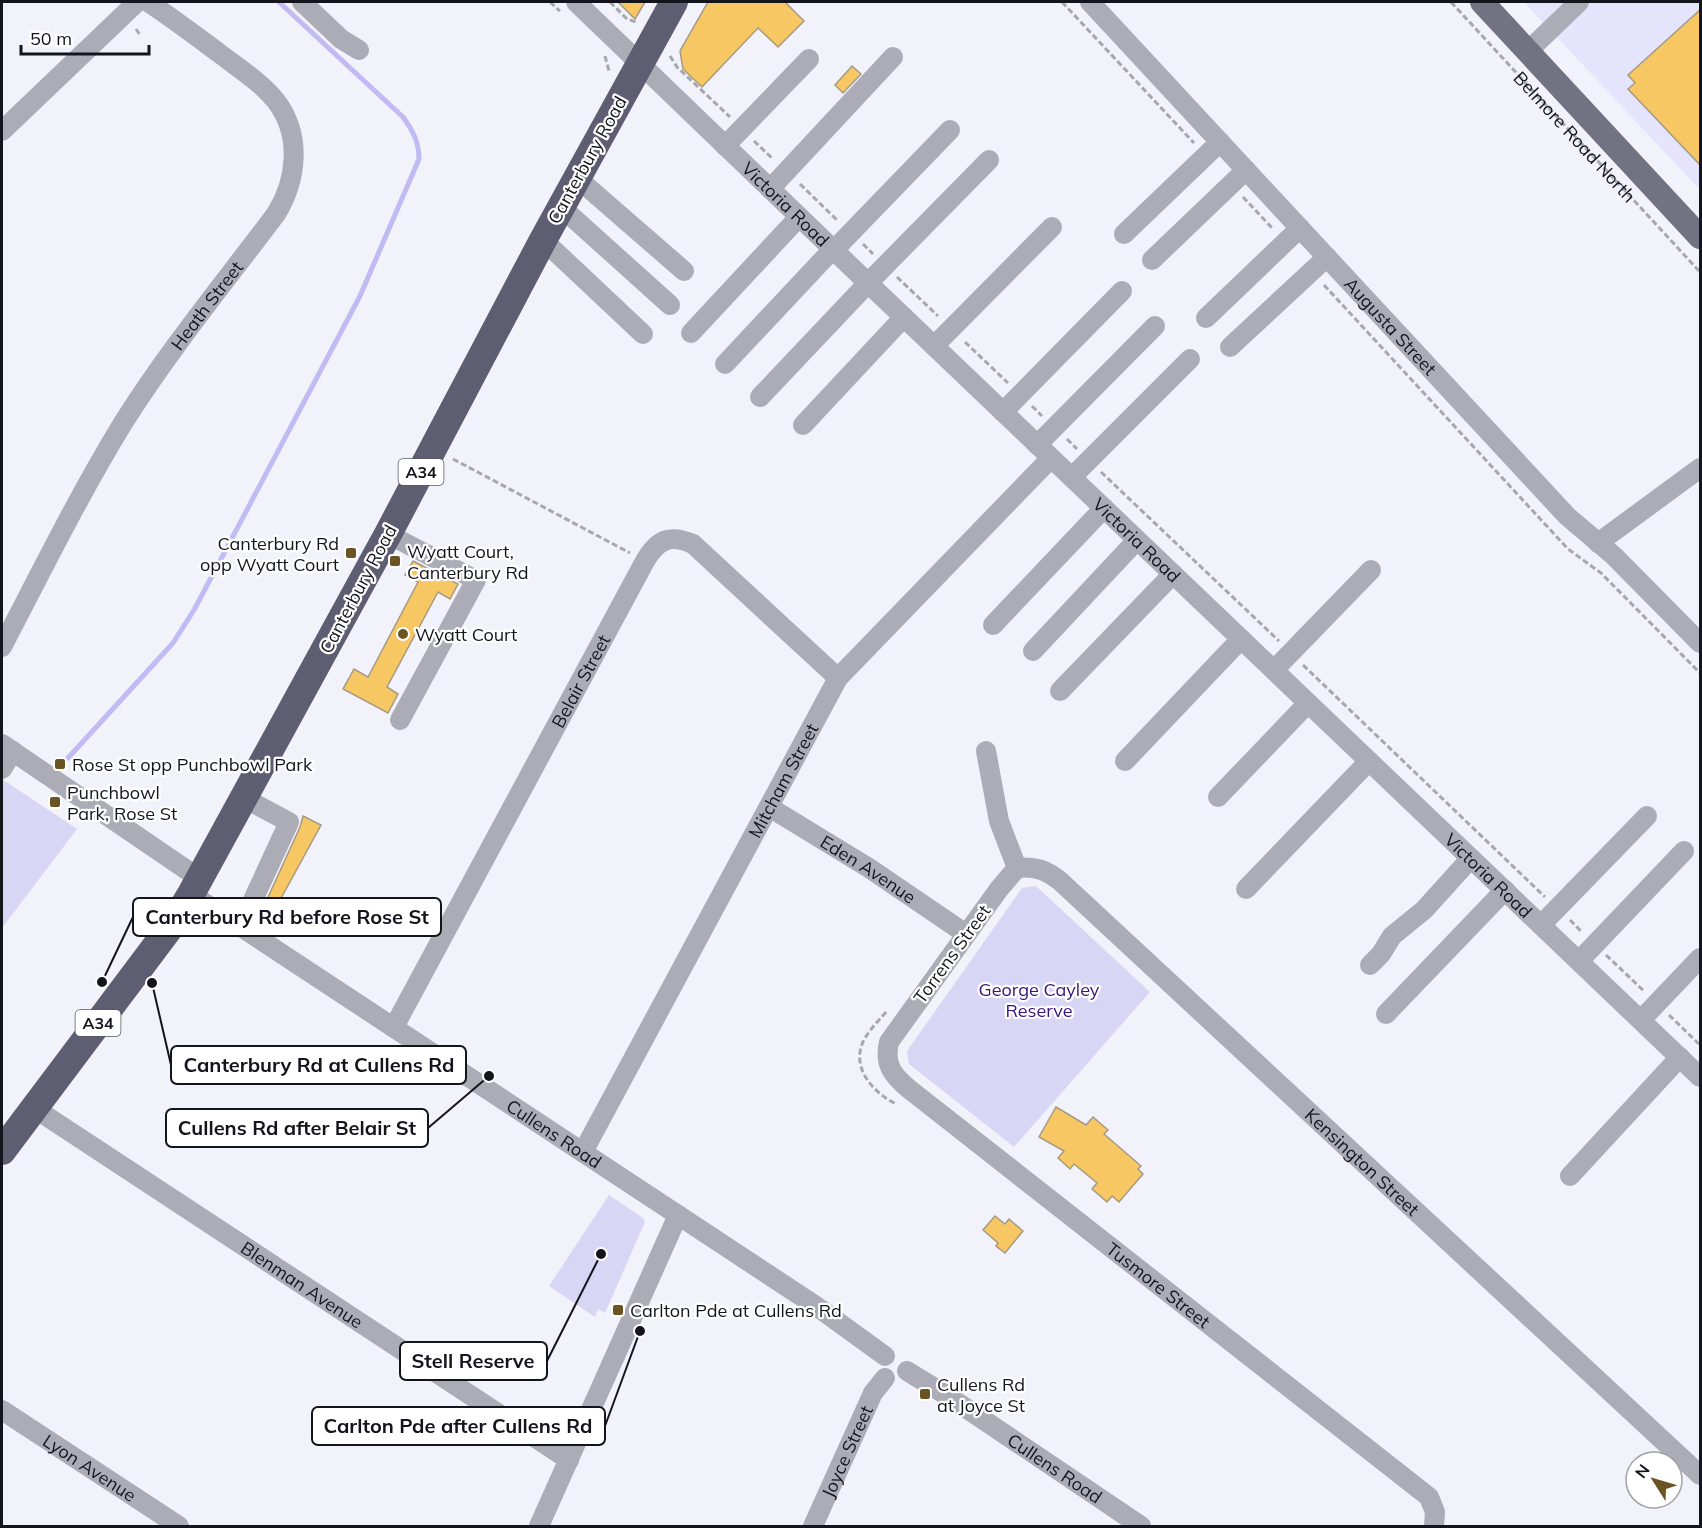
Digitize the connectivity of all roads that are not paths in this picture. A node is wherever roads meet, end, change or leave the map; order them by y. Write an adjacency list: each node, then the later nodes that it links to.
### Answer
1 (137, 2): 15 (street)
2 (148, 2): 60 (street, Heath Street)
3 (302, 2): 9 (street)
4 (576, 2): 13 (street, Victoria Road)
5 (674, 2): 13 (highway, Canterbury Road / A34)
6 (1090, 2): 16 (street, Augusta Street)
7 (1482, 2): 10 (main road, Belmore Road North)
8 (1579, 2): 10 (street)
9 (359, 50)
10 (1528, 51): 27 (main road, Belmore Road North)
11 (893, 57): 21 (street)
12 (809, 59): 17 (street)
13 (640, 64): 17 (street, Victoria Road); 20 (highway, Canterbury Road / A34)
14 (950, 130): 29 (street)
15 (2, 131)
16 (1220, 142): 19 (street, Augusta Street); 26 (street)
17 (725, 146): 21 (street, Victoria Road)
18 (989, 160): 33 (street)
19 (1246, 170): 25 (street, Augusta Street); 31 (street)
20 (577, 178): 22 (highway, Canterbury Road / A34); 32 (street)
21 (770, 189): 23 (street, Victoria Road)
22 (561, 207): 28 (highway, Canterbury Road / A34); 35 (street)
23 (800, 217): 29 (street, Victoria Road); 39 (street)
24 (1052, 227): 41 (street)
25 (1300, 228): 30 (street, Augusta Street); 37 (street)
26 (1124, 234)
27 (1701, 237)
28 (543, 240): 40 (street); 52 (highway, Canterbury Road / A34)
29 (833, 250): 33 (street, Victoria Road); 44 (street)
30 (1327, 257): 42 (street); 54 (street, Augusta Street)
31 (1152, 260)
32 (684, 271)
33 (868, 283): 36 (street, Victoria Road); 45 (street)
34 (1115, 292): 46 (street)
35 (670, 305)
36 (904, 317): 41 (street, Victoria Road); 47 (street)
37 (1206, 318)
38 (1155, 326): 48 (street, Mitcham Street)
39 (692, 333)
40 (643, 334)
41 (934, 346): 46 (street, Victoria Road)
42 (1230, 347)
43 (1190, 359): 50 (street)
44 (725, 364)
45 (760, 397)
46 (999, 408): 48 (street, Victoria Road)
47 (803, 425)
48 (1044, 451): 50 (street, Victoria Road); 63 (street, Mitcham Street)
49 (1701, 468): 54 (street)
50 (1072, 477): 51 (street, Victoria Road)
51 (1104, 508): 53 (street, Victoria Road); 57 (street)
52 (388, 534): 66 (street); 73 (highway, Canterbury Road / A34)
53 (1137, 540): 56 (street, Victoria Road); 61 (street)
54 (1598, 543): 59 (street, Augusta Street)
55 (1371, 570): 62 (street)
56 (1173, 574): 58 (street, Victoria Road); 64 (street)
57 (993, 625)
58 (1241, 639): 62 (street, Victoria Road); 69 (street)
59 (1701, 643)
60 (2, 647)
61 (1033, 651)
62 (1274, 670): 65 (street, Victoria Road)
63 (838, 678): 74 (street, Mitcham Street); 91 (street, Belair Street)
64 (1060, 692)
65 (1308, 703): 70 (street, Victoria Road); 72 (street)
66 (400, 720)
67 (7, 748): 71 (street); 80 (street, Cullens Road)
68 (986, 751): 78 (street)
69 (1125, 761)
70 (1372, 764): 77 (street, Victoria Road); 79 (street); 81 (street)
71 (2, 769)
72 (1218, 797)
73 (244, 798): 80 (highway, Canterbury Road / A34); 84 (street)
74 (768, 807): 85 (street, Eden Avenue); 98 (street, Mitcham Street)
75 (1647, 816): 83 (street)
76 (1684, 851): 87 (street)
77 (1472, 858): 82 (street, Victoria Road); 88 (street)
78 (1017, 868): 85 (street, Torrens Street); 106 (street, Kensington Street)
79 (1267, 883)
80 (195, 887): 84 (street, Cullens Road); 96 (highway, Canterbury Road / A34)
81 (1246, 889)
82 (1504, 890): 83 (street, Victoria Road); 89 (street)
83 (1541, 925): 87 (street, Victoria Road)
84 (241, 926): 91 (street, Cullens Road)
85 (966, 934): 92 (street, Torrens Street)
86 (1701, 958): 90 (street)
87 (1579, 961): 90 (street, Victoria Road)
88 (1370, 965)
89 (1386, 1014)
90 (1641, 1020): 93 (street, Victoria Road)
91 (394, 1027): 98 (street, Cullens Road)
92 (889, 1042): 111 (street, Tusmore Street)
93 (1676, 1054): 94 (street, Victoria Road); 95 (street); 99 (street)
94 (1701, 1077)
95 (1637, 1089)
96 (34, 1108): 97 (highway, Canterbury Road / A34); 105 (street, Blenman Avenue)
97 (2, 1151)
98 (583, 1152): 100 (street, Cullens Road)
99 (1570, 1176)
100 (678, 1215): 101 (street, Cullens Road); 105 (street)
101 (885, 1356): 102 (street); 103 (street)
102 (908, 1371): 103 (street); 110 (street, Cullens Road)
103 (885, 1378): 109 (street, Joyce Street)
104 (2, 1410): 107 (street, Lyon Avenue)
105 (569, 1460): 108 (street)
106 (1701, 1475)
107 (179, 1527)
108 (540, 1527)
109 (813, 1527)
110 (1141, 1527)
111 (1434, 1527)

